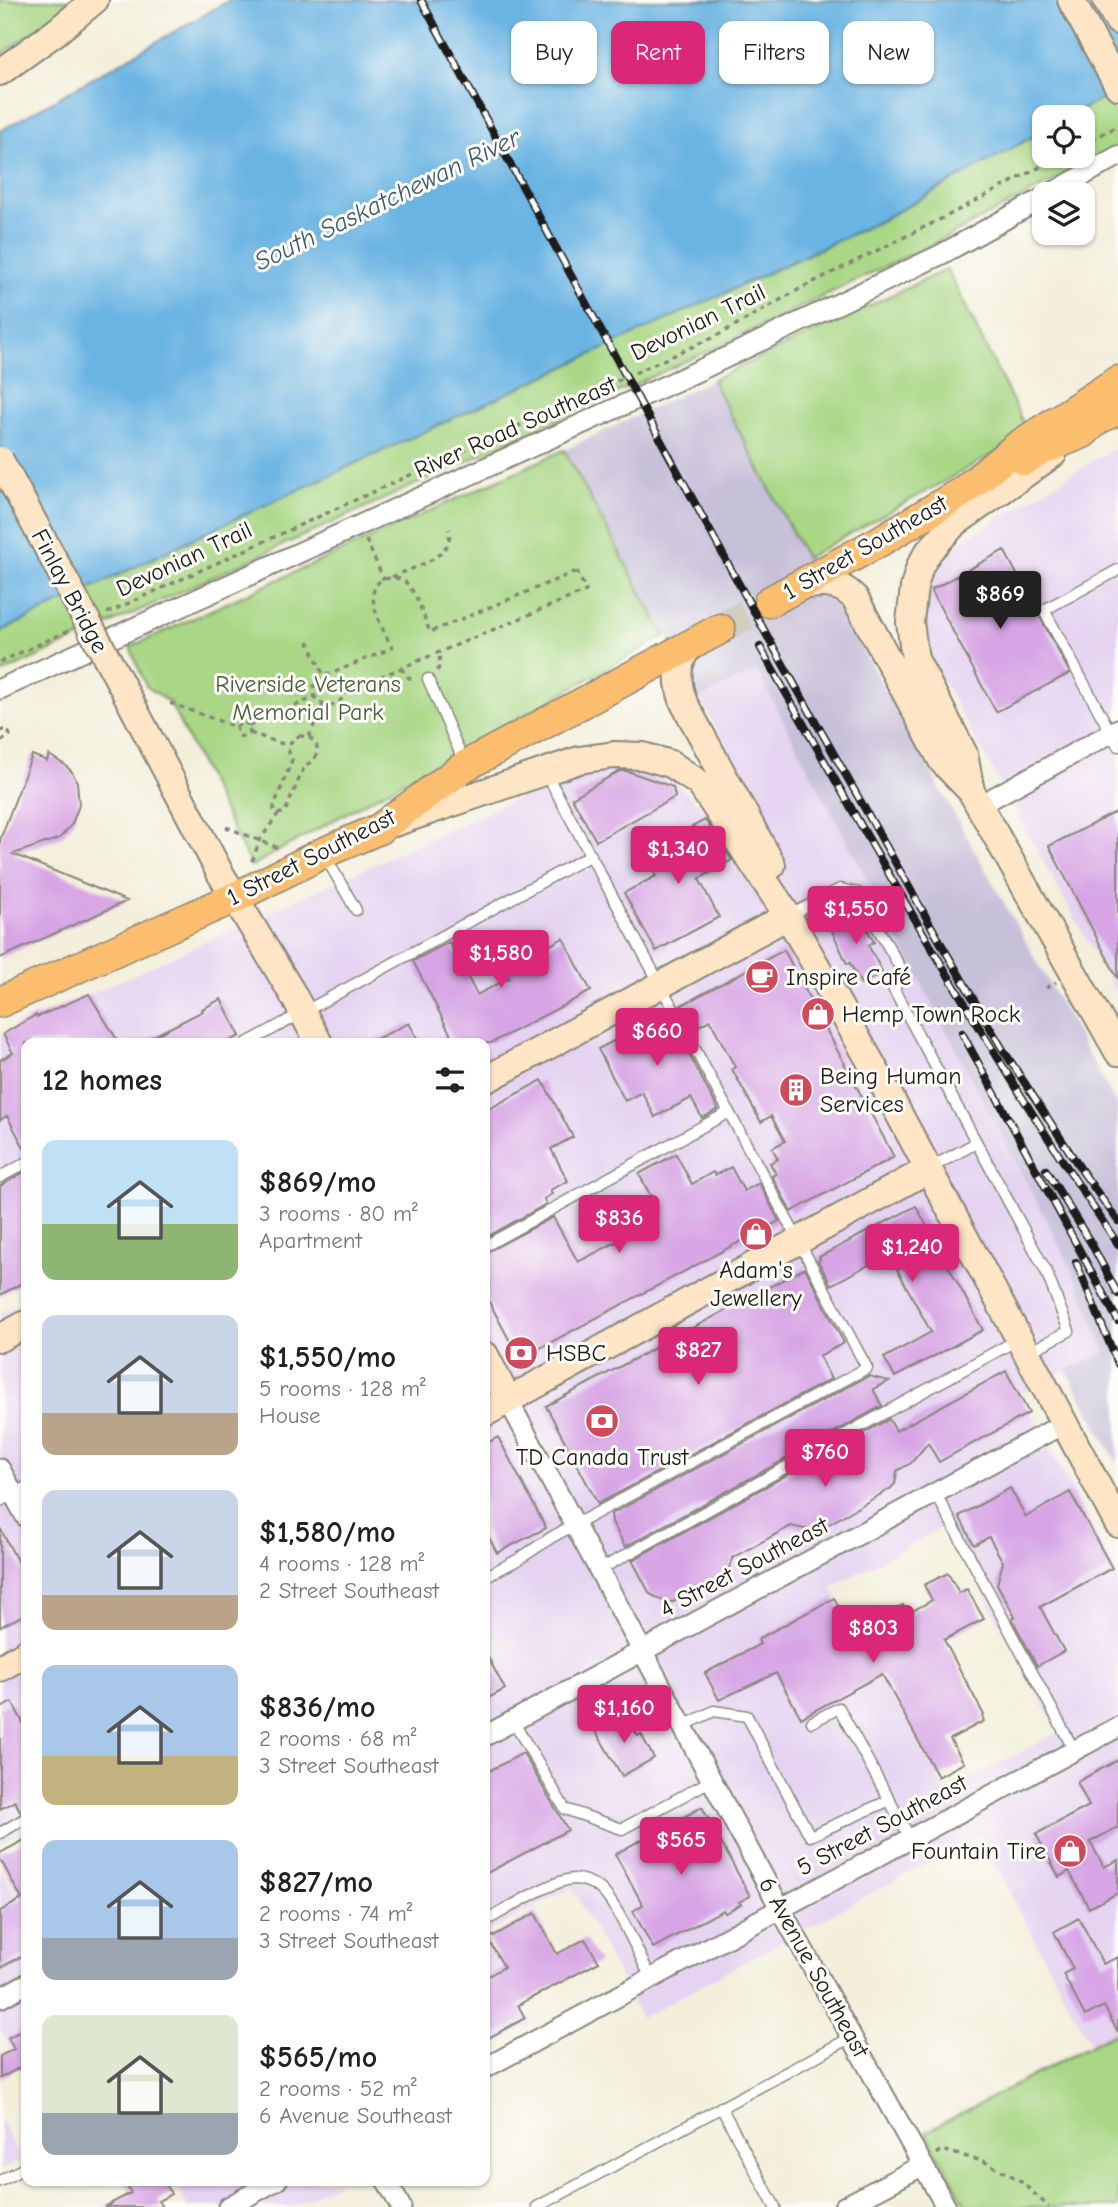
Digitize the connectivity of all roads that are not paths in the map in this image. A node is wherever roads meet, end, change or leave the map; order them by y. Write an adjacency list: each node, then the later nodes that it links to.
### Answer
1 (95, 0): 5 (street)
2 (1071, 0): 6 (street)
3 (1107, 0): 4 (street)
4 (1118, 21)
5 (0, 72)
6 (1118, 86)
7 (1118, 156): 8 (street)
8 (1071, 182)
9 (1032, 204): 21 (street, River Road Southeast)
10 (1118, 381): 14 (main road, 1 Street Southeast)
11 (1118, 409): 12 (main road, 1 Street Southeast)
12 (1083, 433): 14 (main road, 1 Street Southeast); 25 (street)
13 (0, 460): 29 (street, Finlay Bridge, bridge)
14 (962, 492): 16 (main road, 1 Street Southeast)
15 (1118, 570): 22 (lane)
16 (800, 586): 17 (main road, 1 Street Southeast); 25 (street)
17 (769, 602)
18 (720, 629): 19 (main road, 1 Street Southeast)
19 (693, 643): 23 (main road, 1 Street Southeast); 31 (street)
20 (428, 679): 23 (lane)
21 (0, 689)
22 (1116, 736): 25 (street)
23 (465, 766): 26 (main road, 1 Street Southeast)
24 (545, 772): 26 (street); 28 (lane); 31 (street)
25 (976, 798): 37 (street)
26 (379, 829): 27 (main road, 1 Street Southeast)
27 (323, 853): 29 (main road, 1 Street Southeast); 30 (lane)
28 (591, 855): 32 (lane); 34 (lane)
29 (236, 897): 33 (main road, 1 Street Southeast); 34 (street)
30 (356, 910)
31 (788, 916): 32 (street); 40 (lane); 42 (street)
32 (661, 985): 38 (street); 39 (lane)
33 (0, 1002)
34 (303, 1012): 35 (lane); 36 (street)
35 (256, 1038)
36 (316, 1038)
37 (1118, 1052)
38 (490, 1077)
39 (729, 1112): 44 (lane); 45 (lane)
40 (976, 1143): 42 (lane); 48 (lane)
41 (21, 1166): 43 (lane)
42 (929, 1169): 44 (street); 48 (street)
43 (0, 1177)
44 (798, 1241): 50 (street); 57 (lane)
45 (490, 1243)
46 (21, 1327): 47 (street)
47 (0, 1338)
48 (1023, 1346): 52 (street); 58 (lane)
49 (490, 1364): 50 (street, 6 Avenue Southeast)
50 (509, 1400): 51 (street); 57 (street, 6 Avenue Southeast)
51 (490, 1410)
52 (1065, 1423): 54 (street, 4 Street Southeast); 56 (street)
53 (0, 1469): 55 (street)
54 (935, 1492): 60 (street, 4 Street Southeast); 68 (lane)
55 (13, 1494)
56 (1118, 1524)
57 (575, 1525): 58 (street, 6 Avenue Southeast); 59 (lane)
58 (599, 1570): 60 (street, 6 Avenue Southeast)
59 (490, 1574)
60 (643, 1650): 63 (street, 4 Street Southeast); 65 (street, 6 Avenue Southeast)
61 (21, 1656): 62 (street)
62 (0, 1668)
63 (513, 1721): 67 (street, 4 Street Southeast); 69 (lane)
64 (812, 1722): 70 (lane)
65 (682, 1726): 69 (street, 6 Avenue Southeast); 70 (lane)
66 (1118, 1727): 68 (street, 5 Street Southeast)
67 (490, 1733)
68 (1074, 1750): 73 (street, 5 Street Southeast)
69 (713, 1780): 74 (street, 6 Avenue Southeast)
70 (890, 1800): 73 (lane)
71 (21, 1821): 72 (lane)
72 (0, 1833)
73 (910, 1838): 74 (street, 5 Street Southeast)
74 (780, 1908): 76 (street, 5 Street Southeast); 79 (street, 6 Avenue Southeast)
75 (490, 1918): 76 (lane)
76 (652, 1978): 80 (street, 5 Street Southeast)
77 (21, 1987): 78 (street)
78 (0, 1998)
79 (852, 2037): 81 (lane); 82 (street, 6 Avenue Southeast)
80 (490, 2065)
81 (721, 2107): 89 (lane); 90 (lane)
82 (923, 2165): 91 (street); 92 (street, 6 Avenue Southeast)
83 (21, 2170): 84 (lane)
84 (0, 2181)
85 (266, 2186): 87 (street)
86 (389, 2186): 88 (street)
87 (228, 2207)
88 (401, 2207)
89 (537, 2207)
90 (775, 2207)
91 (844, 2207)
92 (946, 2207)

